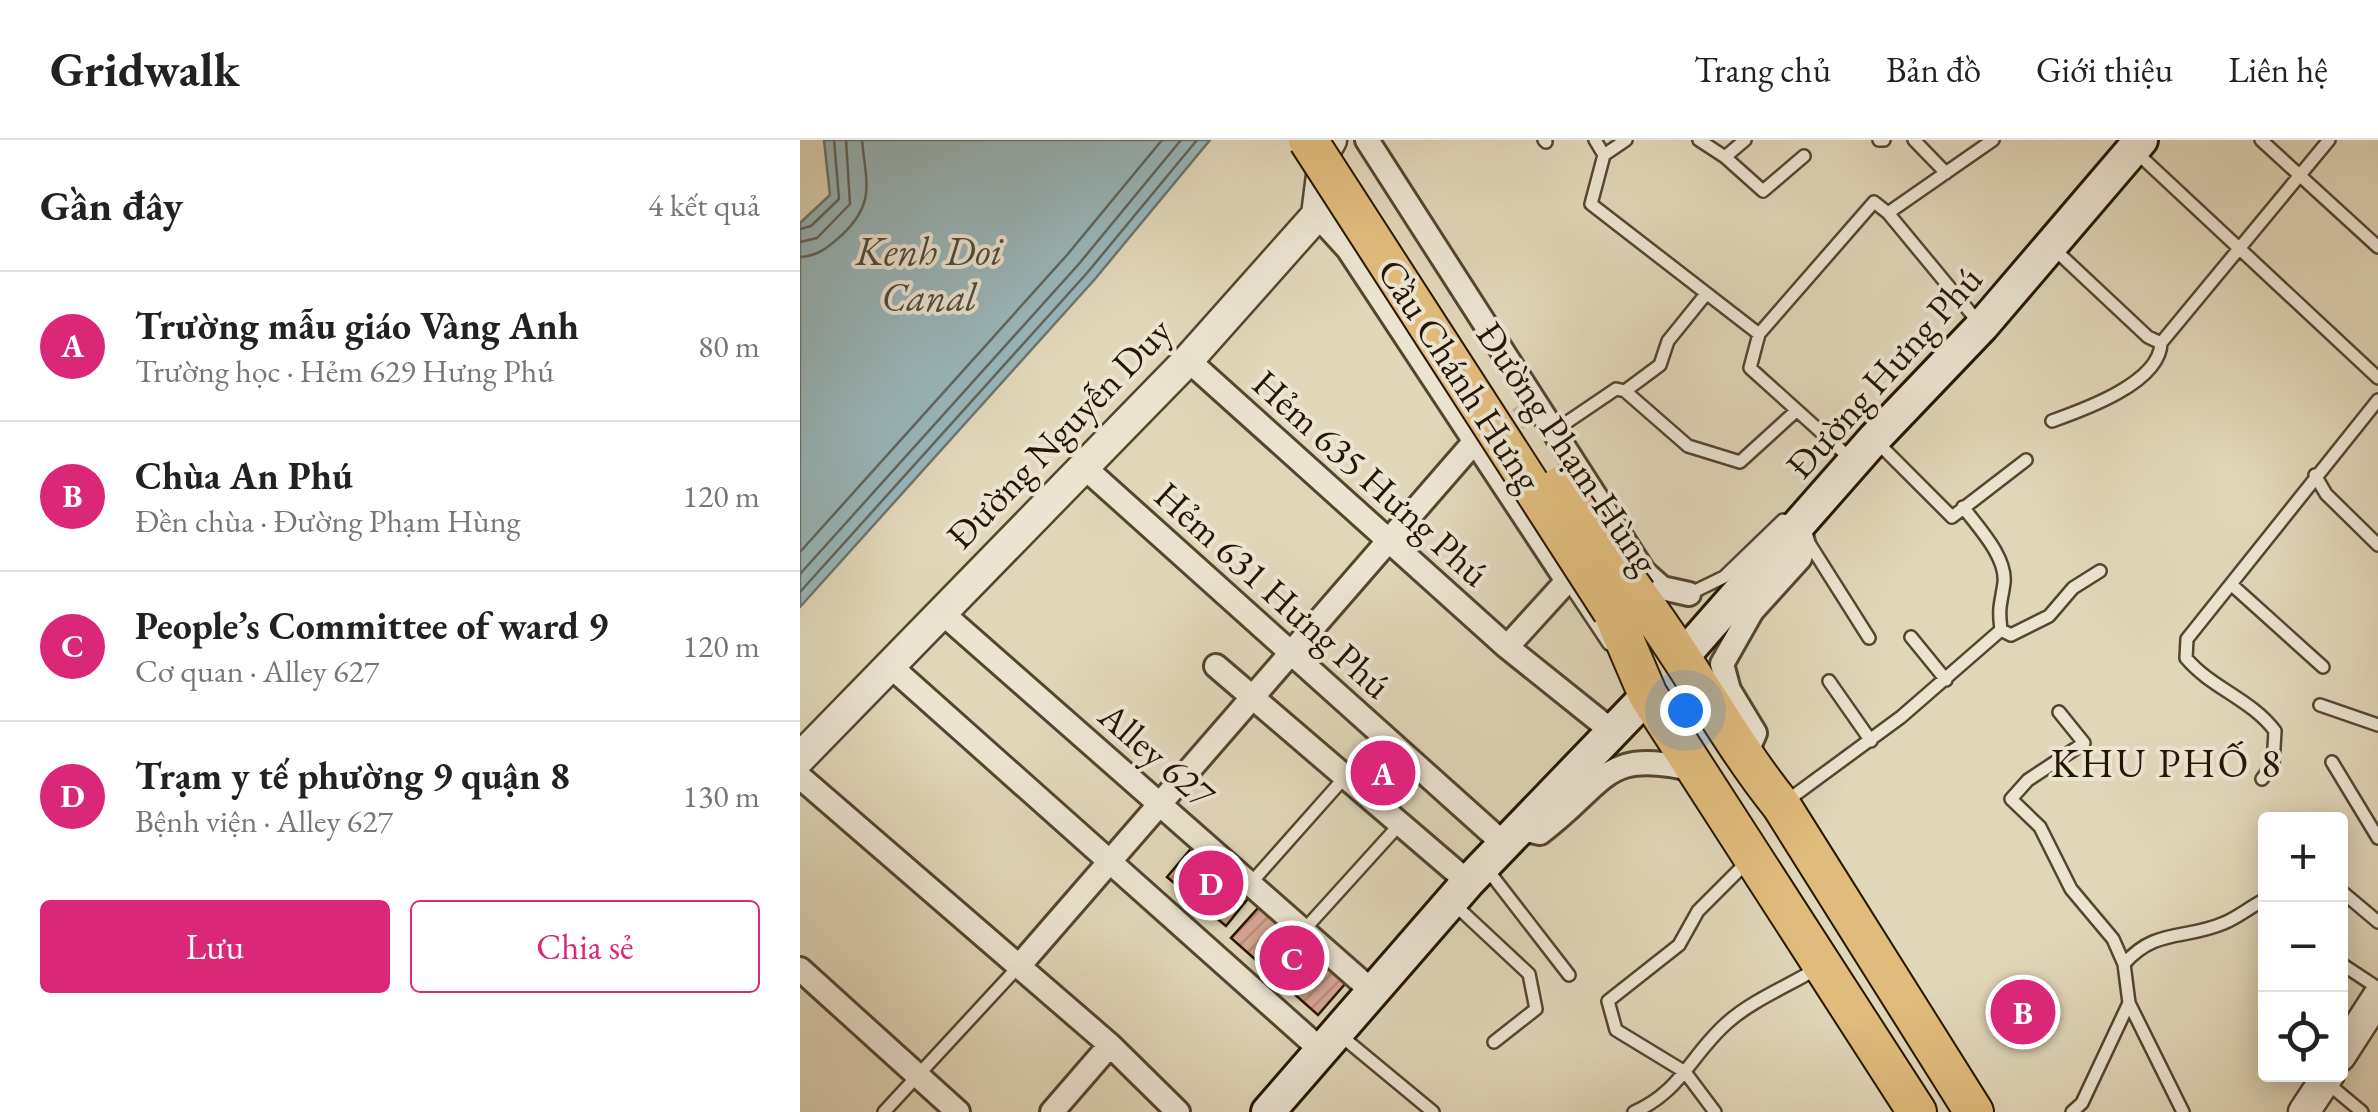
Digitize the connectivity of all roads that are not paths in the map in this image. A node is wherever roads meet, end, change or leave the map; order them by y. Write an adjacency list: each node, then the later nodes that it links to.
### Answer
1 (1308, 140): 48 (main road, Cầu Chánh Hưng, bridge)
2 (1332, 140): 19 (street); 48 (main road, Cầu Chánh Hưng, bridge)
3 (1367, 140): 33 (street, Đường Phạm Hùng)
4 (1596, 140): 13 (lane)
5 (1626, 140): 13 (lane)
6 (1699, 140): 15 (lane)
7 (1745, 140): 15 (lane)
8 (1914, 140): 16 (lane)
9 (1994, 140): 16 (lane)
10 (2262, 140): 17 (lane)
11 (2328, 140): 17 (lane)
12 (2137, 145): 20 (lane); 21 (main road, Đường Hưng Phú)
13 (1604, 155): 23 (lane)
14 (1804, 156): 15 (lane)
15 (1725, 157)
16 (1946, 173): 18 (lane)
17 (2298, 173): 20 (lane); 22 (lane)
18 (1888, 213): 24 (lane); 25 (lane)
19 (1317, 215): 27 (street, Đường Nguyễn Duy); 34 (street, Đường Phạm Hùng)
20 (2239, 245): 26 (lane); 28 (lane)
21 (2051, 247): 24 (main road, Đường Hưng Phú); 26 (lane)
22 (2378, 247)
23 (1706, 294): 25 (lane); 29 (lane)
24 (1982, 326): 35 (main road, Đường Hưng Phú)
25 (1759, 334): 31 (lane)
26 (2161, 343): 32 (lane)
27 (1188, 360): 37 (street, Đường Nguyễn Duy); 42 (street, Hẻm 635 Hưng Phú)
28 (2378, 378)
29 (1625, 391): 31 (lane); 33 (lane)
30 (2378, 400): 38 (lane)
31 (1796, 411): 35 (lane)
32 (2052, 421)
33 (1554, 431): 47 (street, Đường Phạm Hùng)
34 (1482, 437): 42 (street); 45 (street, Đường Phạm Hùng)
35 (1864, 450): 39 (main road, Đường Hưng Phú); 40 (lane)
36 (2026, 460): 40 (lane)
37 (1084, 468): 49 (street, Đường Nguyễn Duy); 54 (street, Hẻm 631 Hưng Phú)
38 (2315, 475): 43 (lane); 46 (lane)
39 (1824, 495): 41 (main road, Đường Hưng Phú); 47 (lane, Đường Phạm Hùng)
40 (1963, 507): 50 (lane)
41 (1799, 527): 52 (lane); 55 (main road, Đường Hưng Phú); 70 (street)
42 (1386, 540): 53 (street, Hẻm 635 Hưng Phú); 54 (street)
43 (2378, 545)
44 (2100, 571): 50 (lane)
45 (1567, 581): 53 (street); 57 (lane, Đường Phạm Hùng)
46 (2232, 585): 59 (lane); 75 (lane)
47 (1689, 594)
48 (1624, 602): 55 (main road, Đường Phạm Hùng); 62 (main road, Đường Phạm Hùng)
49 (940, 611): 56 (street, Đường Nguyễn Duy); 76 (street, Alley 627)
50 (2000, 624): 60 (lane)
51 (1911, 637): 60 (lane)
52 (1869, 638)
53 (1507, 647): 67 (street, Hẻm 635 Hưng Phú)
54 (1288, 652): 63 (street); 82 (street, Hẻm 631 Hưng Phú)
55 (1684, 655): 70 (main road, Đường Phạm Hùng)
56 (888, 664): 69 (street, Đường Nguyễn Duy); 81 (street)
57 (1623, 665)
58 (1216, 666): 63 (street)
59 (2323, 667)
60 (1946, 680): 68 (lane)
61 (1829, 681): 68 (lane)
62 (1648, 695): 67 (main road); 72 (main road, Đường Phạm Hùng)
63 (1252, 698): 74 (street); 76 (street)
64 (2320, 705): 66 (lane)
65 (2059, 712): 88 (lane)
66 (2378, 725)
67 (1613, 732): 82 (main road)
68 (1871, 741): 77 (lane)
69 (800, 758)
70 (1744, 759): 77 (main road, Đường Phạm Hùng)
71 (2332, 762): 79 (lane)
72 (1699, 771): 80 (main road, Đường Phạm Hùng); 82 (street)
73 (800, 777): 90 (street)
74 (1345, 777): 78 (street); 83 (lane)
75 (2262, 779)
76 (1160, 804): 81 (street); 83 (street, Alley 627)
77 (1780, 805): 115 (main road, Đường Phạm Hùng)
78 (1400, 824): 82 (street); 87 (lane)
79 (2378, 838)
80 (1752, 856): 89 (main road, Đường Phạm Hùng); 102 (lane)
81 (1112, 860): 90 (street); 98 (street)
82 (1486, 864): 93 (lane); 95 (main road); 99 (lane)
83 (1250, 884): 87 (street, Alley 627)
84 (2348, 897): 86 (lane)
85 (2260, 902): 88 (lane)
86 (2378, 922)
87 (1304, 930): 95 (street, Alley 627)
88 (2124, 964): 97 (lane)
89 (1824, 965): 102 (lane); 114 (main road, Đường Phạm Hùng)
90 (1019, 966): 101 (street); 103 (lane)
91 (2348, 968): 94 (lane)
92 (800, 969): 103 (street)
93 (1569, 975)
94 (2378, 988)
95 (1372, 991): 98 (main road)
96 (2378, 997): 100 (street)
97 (2129, 1003): 116 (lane); 117 (lane)
98 (1328, 1041): 106 (main road); 111 (lane)
99 (1494, 1042)
100 (2348, 1044)
101 (1110, 1045): 109 (street); 110 (street)
102 (1685, 1072): 112 (lane); 113 (lane)
103 (918, 1077): 107 (lane); 108 (street)
104 (2324, 1082): 118 (street)
105 (2339, 1082): 119 (lane)
106 (1279, 1108)
107 (884, 1112)
108 (958, 1112)
109 (1052, 1112)
110 (1178, 1112)
111 (1433, 1112)
112 (1634, 1112)
113 (1715, 1112)
114 (1917, 1112)
115 (1974, 1112)
116 (2072, 1112)
117 (2183, 1112)
118 (2304, 1112)
119 (2362, 1112)

